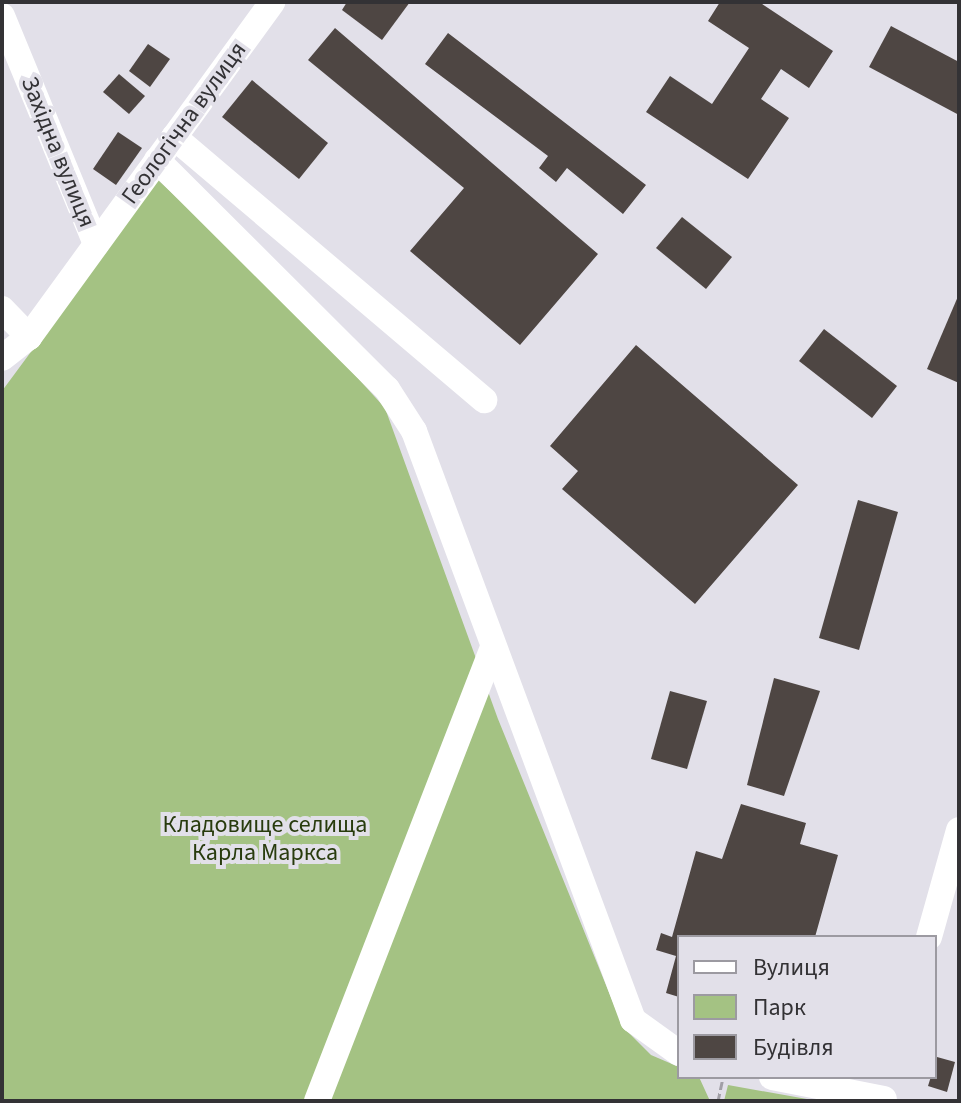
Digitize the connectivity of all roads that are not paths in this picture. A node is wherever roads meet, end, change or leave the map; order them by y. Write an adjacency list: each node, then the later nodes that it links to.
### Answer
1 (272, 2): 3 (street, Геологічна вулиця)
2 (2, 16): 5 (street, Західна вулиця)
3 (174, 137): 4 (street, Геологічна вулиця); 9 (street)
4 (157, 160): 5 (street, Геологічна вулиця); 10 (street)
5 (96, 244): 7 (street, Геологічна вулиця)
6 (2, 309): 7 (street)
7 (29, 337): 8 (street, Геологічна вулиця)
8 (2, 358)
9 (484, 400)
10 (493, 648): 14 (street); 17 (street)
11 (959, 830): 12 (street)
12 (953, 872): 13 (street)
13 (930, 935)
14 (677, 1052)
15 (787, 1079): 16 (street)
16 (886, 1092)
17 (317, 1101)

